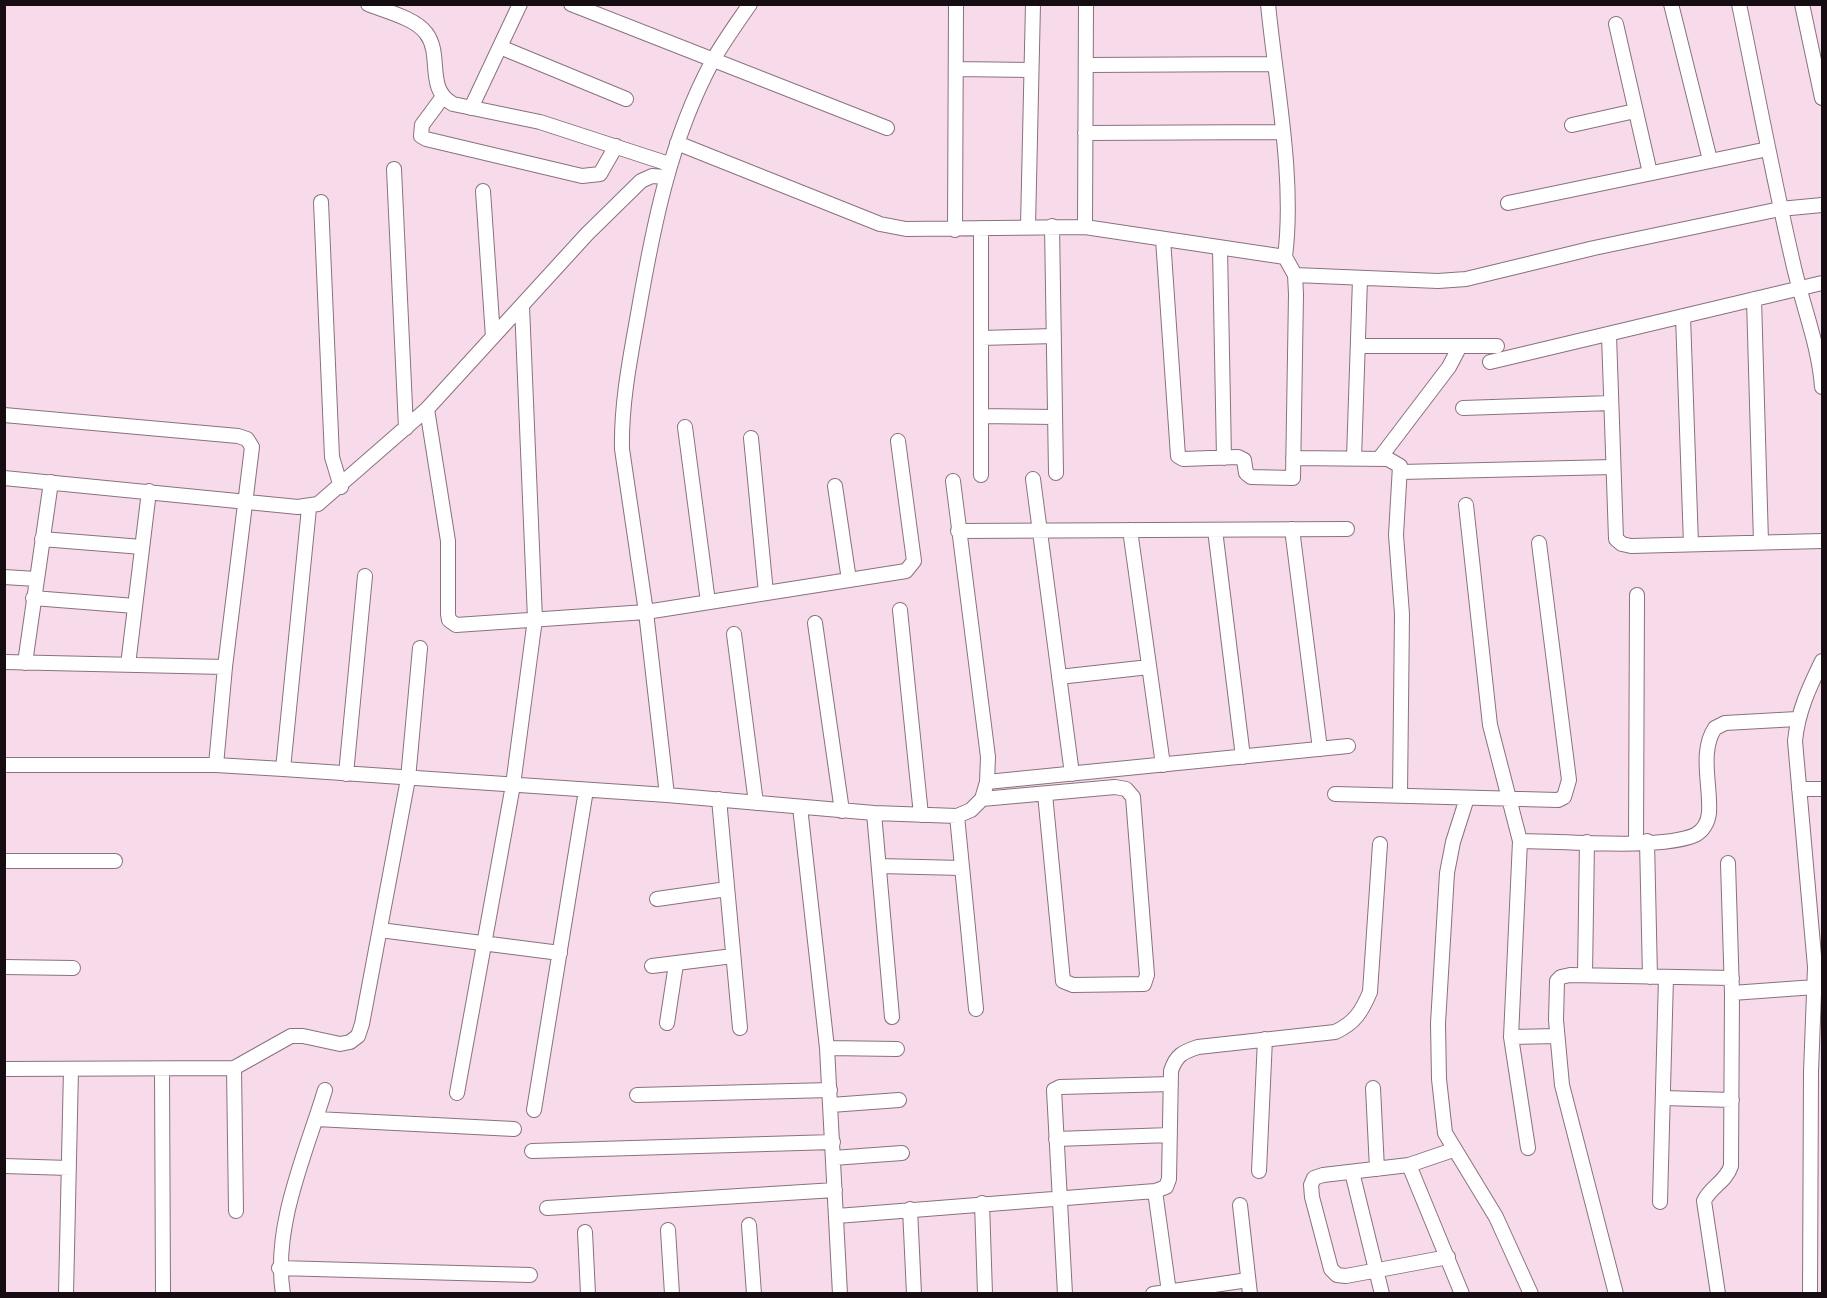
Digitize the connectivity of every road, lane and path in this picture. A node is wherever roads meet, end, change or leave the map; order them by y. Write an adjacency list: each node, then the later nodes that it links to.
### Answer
1 (368, 4): 19 (street)
2 (520, 4): 13 (street)
3 (571, 4): 14 (street)
4 (750, 4): 14 (street)
5 (956, 4): 17 (street)
6 (1033, 4): 18 (street)
7 (1086, 4): 16 (street)
8 (1268, 4): 15 (street)
9 (1671, 4): 31 (street)
10 (1739, 4): 30 (street)
11 (1802, 4): 20 (street)
12 (1616, 24): 23 (street)
13 (500, 46): 21 (street); 22 (street)
14 (713, 59): 25 (street); 28 (street)
15 (1274, 64): 16 (street); 26 (street)
16 (1086, 65): 27 (street)
17 (956, 69): 18 (street); 44 (street)
18 (1031, 70): 40 (street)
19 (442, 98): 22 (street); 29 (street)
20 (1822, 98)
21 (626, 99)
22 (471, 108): 29 (street)
23 (1635, 111): 24 (street); 34 (street)
24 (1572, 125)
25 (887, 128)
26 (1281, 132): 27 (street); 47 (street)
27 (1085, 133): 42 (street)
28 (677, 143): 33 (street); 44 (street)
29 (616, 146): 33 (street)
30 (1768, 149): 31 (street); 39 (street)
31 (1710, 160): 34 (street)
32 (394, 169): 71 (street)
33 (668, 171): 53 (street); 114 (street)
34 (1650, 173): 37 (street)
35 (483, 190): 57 (street)
36 (321, 201): 87 (street)
37 (1508, 202)
38 (1822, 205): 39 (street)
39 (1780, 209): 49 (street); 51 (street)
40 (1028, 226): 41 (street); 43 (street)
41 (1052, 226): 42 (street); 56 (street)
42 (1085, 227): 45 (street)
43 (981, 228): 44 (street); 58 (street)
44 (955, 230)
45 (1163, 239): 46 (street); 74 (street)
46 (1220, 248): 47 (street); 74 (street)
47 (1285, 257): 48 (street)
48 (1295, 275): 49 (street); 75 (street)
49 (1360, 279): 59 (street)
50 (1822, 283): 51 (street)
51 (1798, 289): 52 (street); 63 (street)
52 (1754, 299): 54 (street); 100 (street)
53 (522, 306): 57 (street); 115 (street)
54 (1683, 316): 55 (street); 102 (street)
55 (1609, 334): 62 (street); 64 (street)
56 (1054, 336): 58 (street); 69 (street)
57 (493, 337): 66 (street)
58 (981, 338): 68 (street)
59 (1358, 346): 60 (street); 76 (street)
60 (1460, 346): 61 (street); 77 (street)
61 (1497, 346)
62 (1490, 362)
63 (1822, 387)
64 (1611, 403): 65 (street); 78 (street)
65 (1463, 408)
66 (427, 410): 71 (street); 115 (street)
67 (4, 415): 89 (street)
68 (981, 416): 69 (street); 81 (street)
69 (1055, 417): 80 (street)
70 (685, 427): 111 (street)
71 (406, 428): 87 (street)
72 (751, 438): 108 (street)
73 (898, 441): 107 (street)
74 (1224, 458): 75 (street)
75 (1293, 458): 76 (street)
76 (1354, 458): 77 (street)
77 (1379, 459): 79 (street)
78 (1613, 467): 79 (street); 102 (street)
79 (1401, 472): 145 (street)
80 (1056, 473)
81 (981, 475)
82 (4, 478): 85 (street)
83 (1033, 479): 97 (street)
84 (953, 481): 96 (street)
85 (51, 482): 88 (street); 98 (street)
86 (835, 486): 107 (street)
87 (341, 487): 91 (street)
88 (149, 491): 89 (street); 103 (street)
89 (243, 500): 91 (street); 123 (street)
90 (1466, 505): 149 (street)
91 (309, 508): 133 (street)
92 (1292, 529): 93 (street); 95 (street); 128 (street)
93 (1347, 529)
94 (1130, 530): 95 (street); 97 (street); 124 (street)
95 (1215, 530): 129 (street)
96 (958, 531): 97 (street); 137 (street)
97 (1040, 531): 125 (street)
98 (42, 539): 103 (street); 106 (street)
99 (1822, 541): 100 (street)
100 (1761, 542): 102 (street)
101 (1539, 543): 149 (street)
102 (1690, 544)
103 (142, 547): 112 (street)
104 (365, 576): 134 (street)
105 (4, 577): 106 (street)
106 (36, 579): 110 (street)
107 (849, 580): 108 (street)
108 (766, 593): 111 (street)
109 (1637, 595): 158 (street)
110 (33, 598): 112 (street); 121 (street)
111 (708, 602): 114 (street)
112 (135, 606): 122 (street)
113 (900, 610): 154 (street)
114 (646, 612): 115 (street); 144 (street)
115 (535, 620): 138 (street)
116 (815, 623): 152 (street)
117 (734, 634): 150 (street)
118 (420, 648): 136 (street)
119 (1822, 661): 126 (street)
120 (4, 662): 121 (street)
121 (25, 663): 122 (street)
122 (128, 665): 123 (street)
123 (225, 667): 131 (street)
124 (1149, 667): 125 (street); 132 (street)
125 (1059, 677): 135 (street)
126 (1797, 719): 139 (street); 158 (street)
127 (1348, 746): 128 (street)
128 (1320, 749): 129 (street)
129 (1243, 757): 132 (street)
130 (4, 765): 131 (street)
131 (216, 765): 133 (street)
132 (1163, 765): 135 (street)
133 (283, 769): 134 (street)
134 (346, 774): 136 (street)
135 (1072, 774): 137 (street)
136 (408, 779): 138 (street); 167 (street)
137 (987, 782): 148 (street)
138 (513, 785): 141 (street); 168 (street)
139 (1799, 789): 140 (street); 179 (street)
140 (1822, 789)
141 (586, 790): 144 (street); 169 (street)
142 (1045, 794): 142 (street); 148 (street)
143 (1335, 794): 145 (street)
144 (667, 795): 147 (street)
145 (1400, 795): 146 (street)
146 (1467, 798): 149 (street); 210 (street)
147 (718, 799): 150 (street); 165 (street)
148 (982, 799): 155 (street)
149 (1510, 800): 156 (street)
150 (756, 803): 151 (street)
151 (800, 807): 152 (street); 187 (street)
152 (842, 811): 153 (street)
153 (874, 813): 154 (street); 163 (street)
154 (921, 815): 155 (street)
155 (957, 816): 164 (street)
156 (1520, 841): 157 (street); 185 (street)
157 (1587, 842): 158 (street); 175 (street)
158 (1642, 842): 176 (street)
159 (1380, 844): 186 (street)
160 (4, 861): 161 (street)
161 (115, 861)
162 (1728, 863): 178 (street)
163 (879, 866): 164 (street); 181 (street)
164 (962, 868): 180 (street)
165 (727, 889): 166 (street); 170 (street)
166 (657, 898)
167 (380, 930): 168 (street); 189 (street)
168 (486, 943): 169 (street); 197 (street)
169 (560, 953): 203 (street)
170 (733, 956): 171 (street); 183 (street)
171 (676, 963): 172 (street); 182 (street)
172 (652, 966)
173 (4, 967): 174 (street)
174 (73, 968)
175 (1585, 975): 176 (street); 184 (street)
176 (1650, 977): 177 (street)
177 (1666, 977): 178 (street); 199 (street)
178 (1732, 985): 179 (street); 201 (street)
179 (1815, 987): 255 (street)
180 (976, 1009)
181 (892, 1017)
182 (667, 1023)
183 (740, 1028)
184 (1557, 1036): 185 (street); 253 (street)
185 (1510, 1037): 209 (street)
186 (1265, 1039): 193 (street); 218 (street)
187 (827, 1048): 188 (street); 196 (street)
188 (897, 1049)
189 (234, 1068): 192 (street); 228 (street)
190 (4, 1069): 191 (street)
191 (71, 1069): 192 (street); 216 (street)
192 (162, 1070): 240 (street)
193 (1171, 1084): 206 (street); 207 (street)
194 (1373, 1088): 217 (street)
195 (325, 1090): 204 (street)
196 (830, 1090): 198 (street); 202 (street)
197 (458, 1094)
198 (637, 1095)
199 (1663, 1098): 201 (street); 223 (street)
200 (899, 1100): 202 (street)
201 (1732, 1100): 254 (street)
202 (831, 1105): 208 (street)
203 (534, 1110)
204 (316, 1119): 205 (street); 234 (street)
205 (514, 1129)
206 (1170, 1134): 207 (street); 221 (street)
207 (1056, 1139): 222 (street)
208 (833, 1142): 211 (street); 213 (street)
209 (1528, 1148)
210 (1453, 1150): 214 (street); 252 (street)
211 (532, 1151)
212 (902, 1153): 213 (street)
213 (833, 1158): 220 (street)
214 (1408, 1165): 217 (street); 233 (street)
215 (4, 1166): 216 (street)
216 (69, 1168): 239 (street)
217 (1377, 1169): 219 (street)
218 (1259, 1171)
219 (1352, 1172): 235 (street); 235 (street)
220 (835, 1190): 226 (street); 229 (street)
221 (1155, 1191): 222 (street); 238 (street)
222 (1060, 1197): 224 (street); 248 (street)
223 (1660, 1202)
224 (981, 1203): 227 (street); 247 (street)
225 (1240, 1205): 237 (street)
226 (547, 1208)
227 (910, 1209): 229 (street); 246 (street)
228 (236, 1211)
229 (837, 1216): 245 (street)
230 (749, 1225): 244 (street)
231 (668, 1230): 243 (street)
232 (585, 1232): 242 (street)
233 (1448, 1257): 235 (street); 251 (street)
234 (279, 1268): 236 (street); 241 (street)
235 (1375, 1271): 250 (street)
236 (530, 1275)
237 (1249, 1287): 238 (street)
238 (1169, 1292): 249 (street)
239 (66, 1293)
240 (163, 1293)
241 (283, 1293)
242 (588, 1293)
243 (672, 1293)
244 (754, 1293)
245 (840, 1293)
246 (914, 1293)
247 (985, 1293)
248 (1065, 1293)
249 (1153, 1293)
250 (1382, 1293)
251 (1462, 1293)
252 (1531, 1293)
253 (1616, 1293)
254 (1718, 1293)
255 (1810, 1293)

